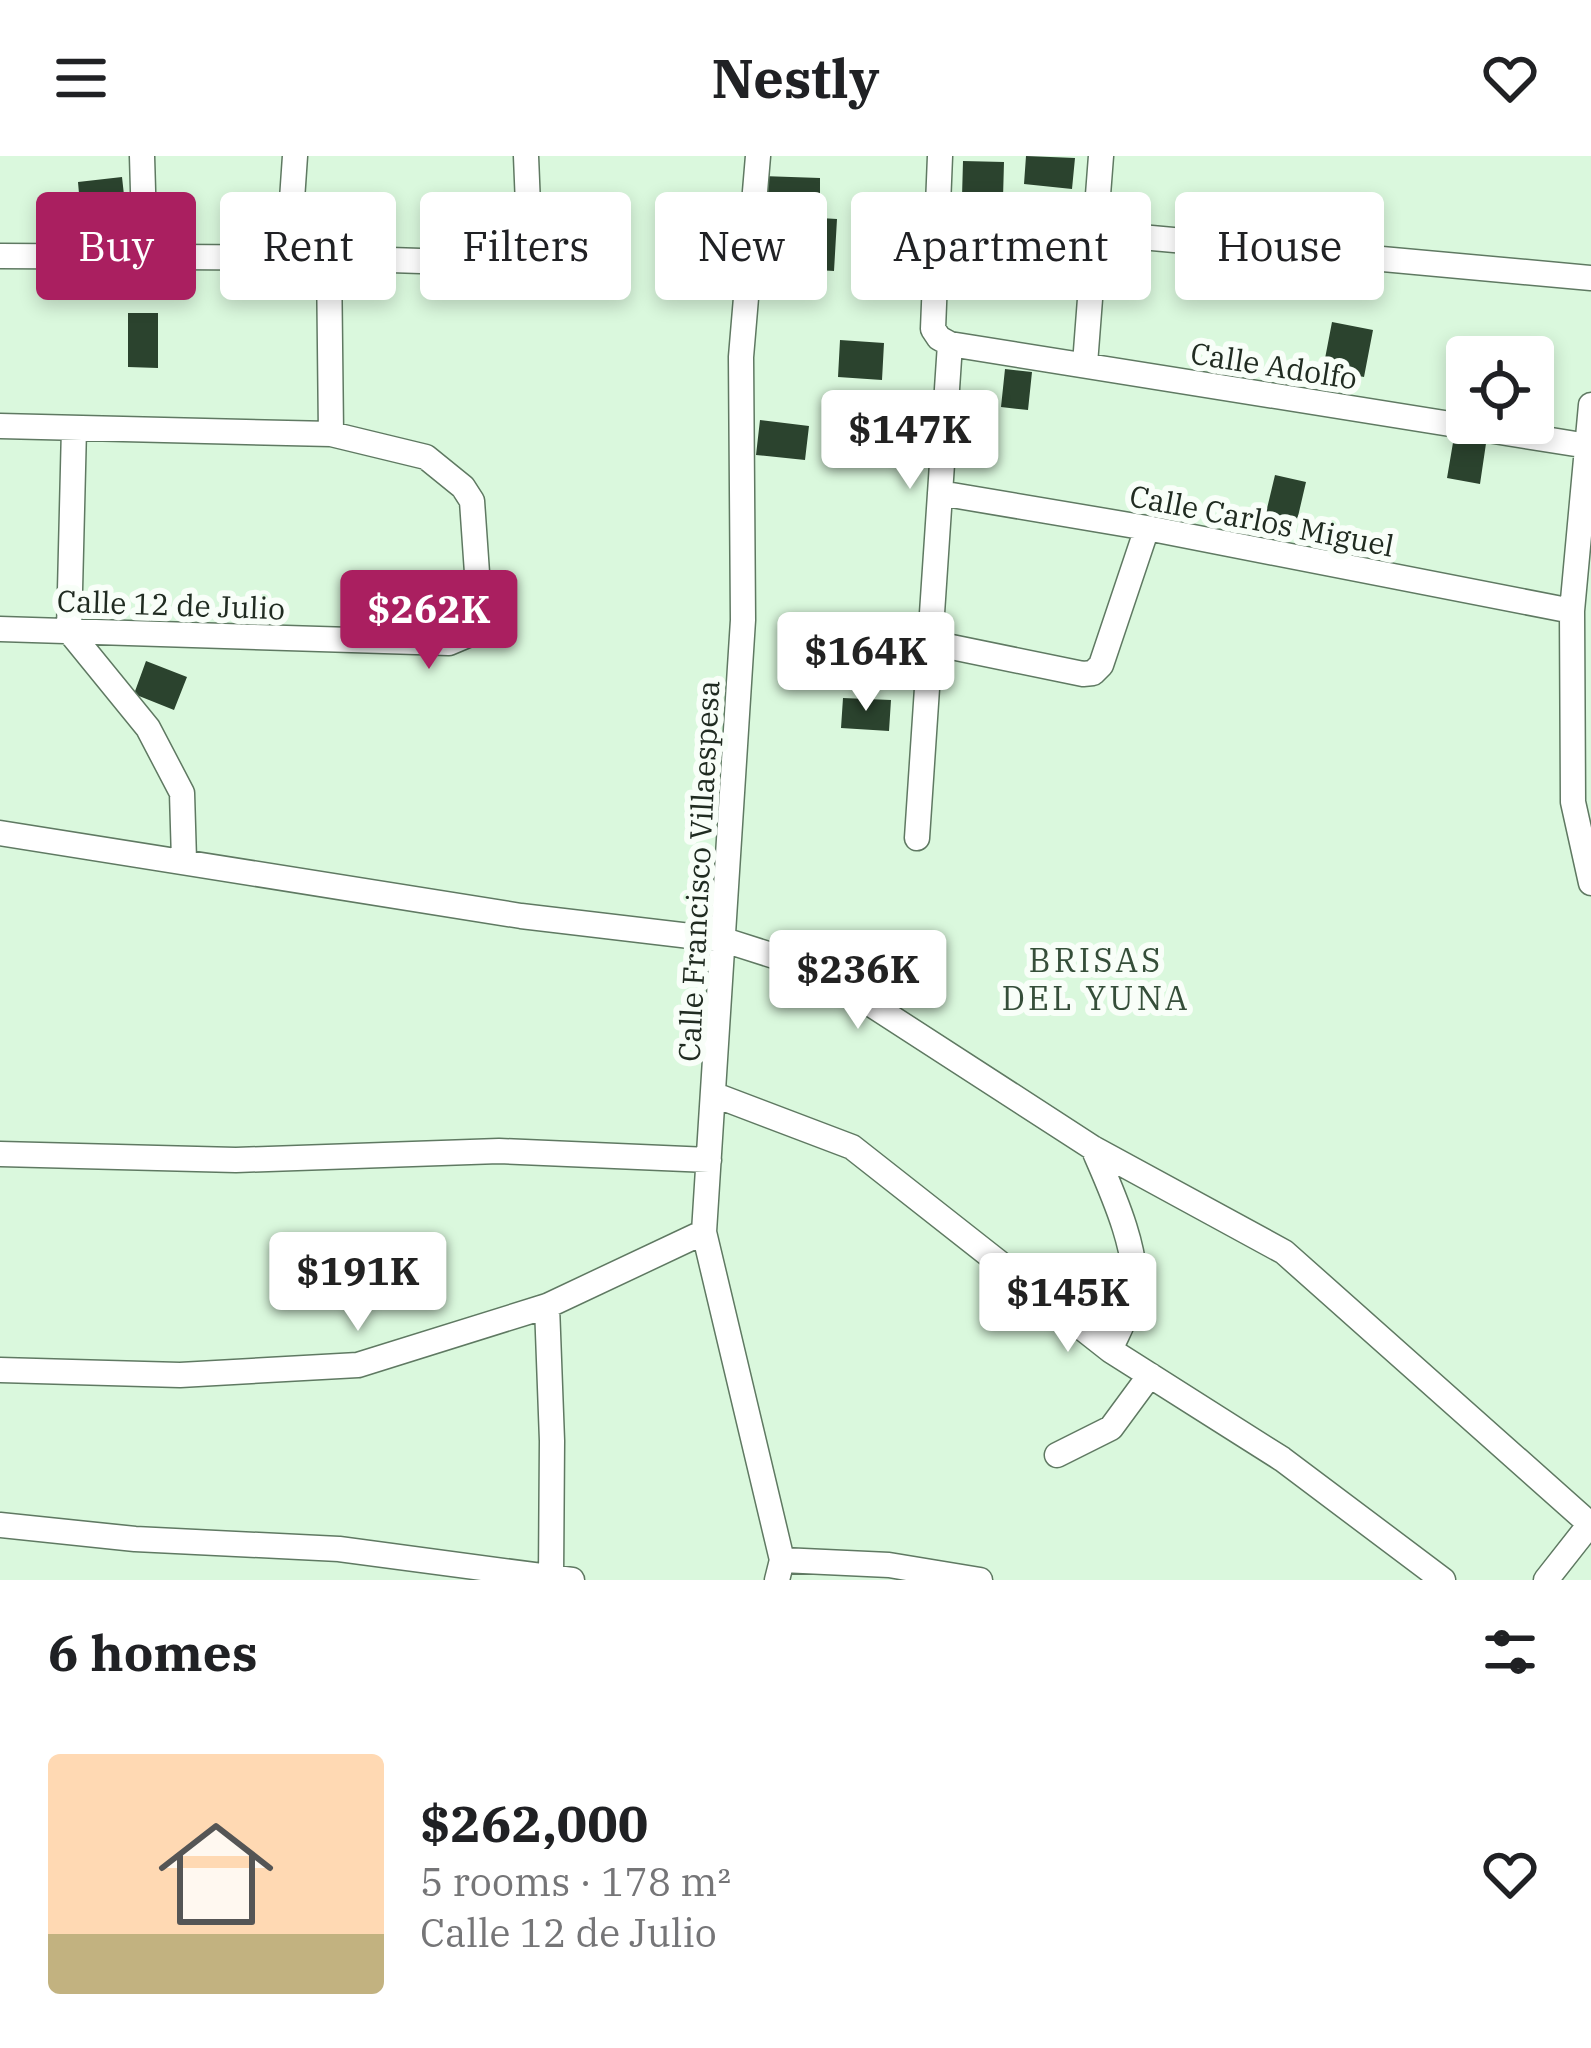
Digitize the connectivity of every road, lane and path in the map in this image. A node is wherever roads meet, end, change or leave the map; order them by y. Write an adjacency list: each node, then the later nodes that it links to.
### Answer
1 (142, 156): 8 (street)
2 (295, 156): 9 (street)
3 (526, 156): 14 (street)
4 (758, 156): 38 (street, Calle Francisco Villaespesa)
5 (912, 156): 6 (street)
6 (940, 156): 18 (street)
7 (1101, 156): 10 (street)
8 (143, 192)
9 (293, 192)
10 (1099, 192)
11 (1151, 238): 15 (street)
12 (0, 256): 13 (street)
13 (36, 257)
14 (396, 260)
15 (1591, 278)
16 (329, 300): 23 (street)
17 (1091, 300): 19 (street)
18 (950, 344): 19 (street, Calle Adolfo); 25 (street)
19 (1085, 364): 24 (street, Calle Adolfo)
20 (1591, 405): 24 (street)
21 (0, 426): 22 (street)
22 (74, 428): 23 (street); 30 (street)
23 (331, 434): 30 (street, Calle 12 de Julio)
24 (1588, 446): 26 (street)
25 (940, 493): 27 (street, Calle Carlos Miguel); 31 (street)
26 (1587, 508): 28 (street)
27 (1147, 528): 28 (street, Calle Carlos Miguel); 31 (street)
28 (1572, 610): 32 (street)
29 (0, 628): 30 (street, Calle 12 de Julio)
30 (69, 631): 36 (street)
31 (932, 643): 35 (street)
32 (1582, 694): 33 (street)
33 (1582, 804): 37 (street)
34 (0, 833): 36 (street)
35 (917, 838)
36 (184, 860): 38 (street)
37 (1591, 883)
38 (724, 940): 39 (street, Calle Francisco Villaespesa); 40 (street)
39 (715, 1095): 42 (street, Calle Francisco Villaespesa); 45 (street)
40 (1093, 1148): 45 (street); 49 (street)
41 (0, 1154): 42 (street)
42 (710, 1160): 43 (street, Calle Francisco Villaespesa)
43 (704, 1232): 44 (street); 51 (street, Calle Francisco Villaespesa)
44 (547, 1306): 46 (street); 52 (street)
45 (1111, 1350): 47 (street)
46 (0, 1370)
47 (1150, 1375): 48 (street); 54 (street)
48 (1057, 1455)
49 (1590, 1524): 55 (street)
50 (0, 1525): 52 (street)
51 (780, 1570): 53 (street)
52 (562, 1579)
53 (980, 1580)
54 (1443, 1580)
55 (1546, 1580)

